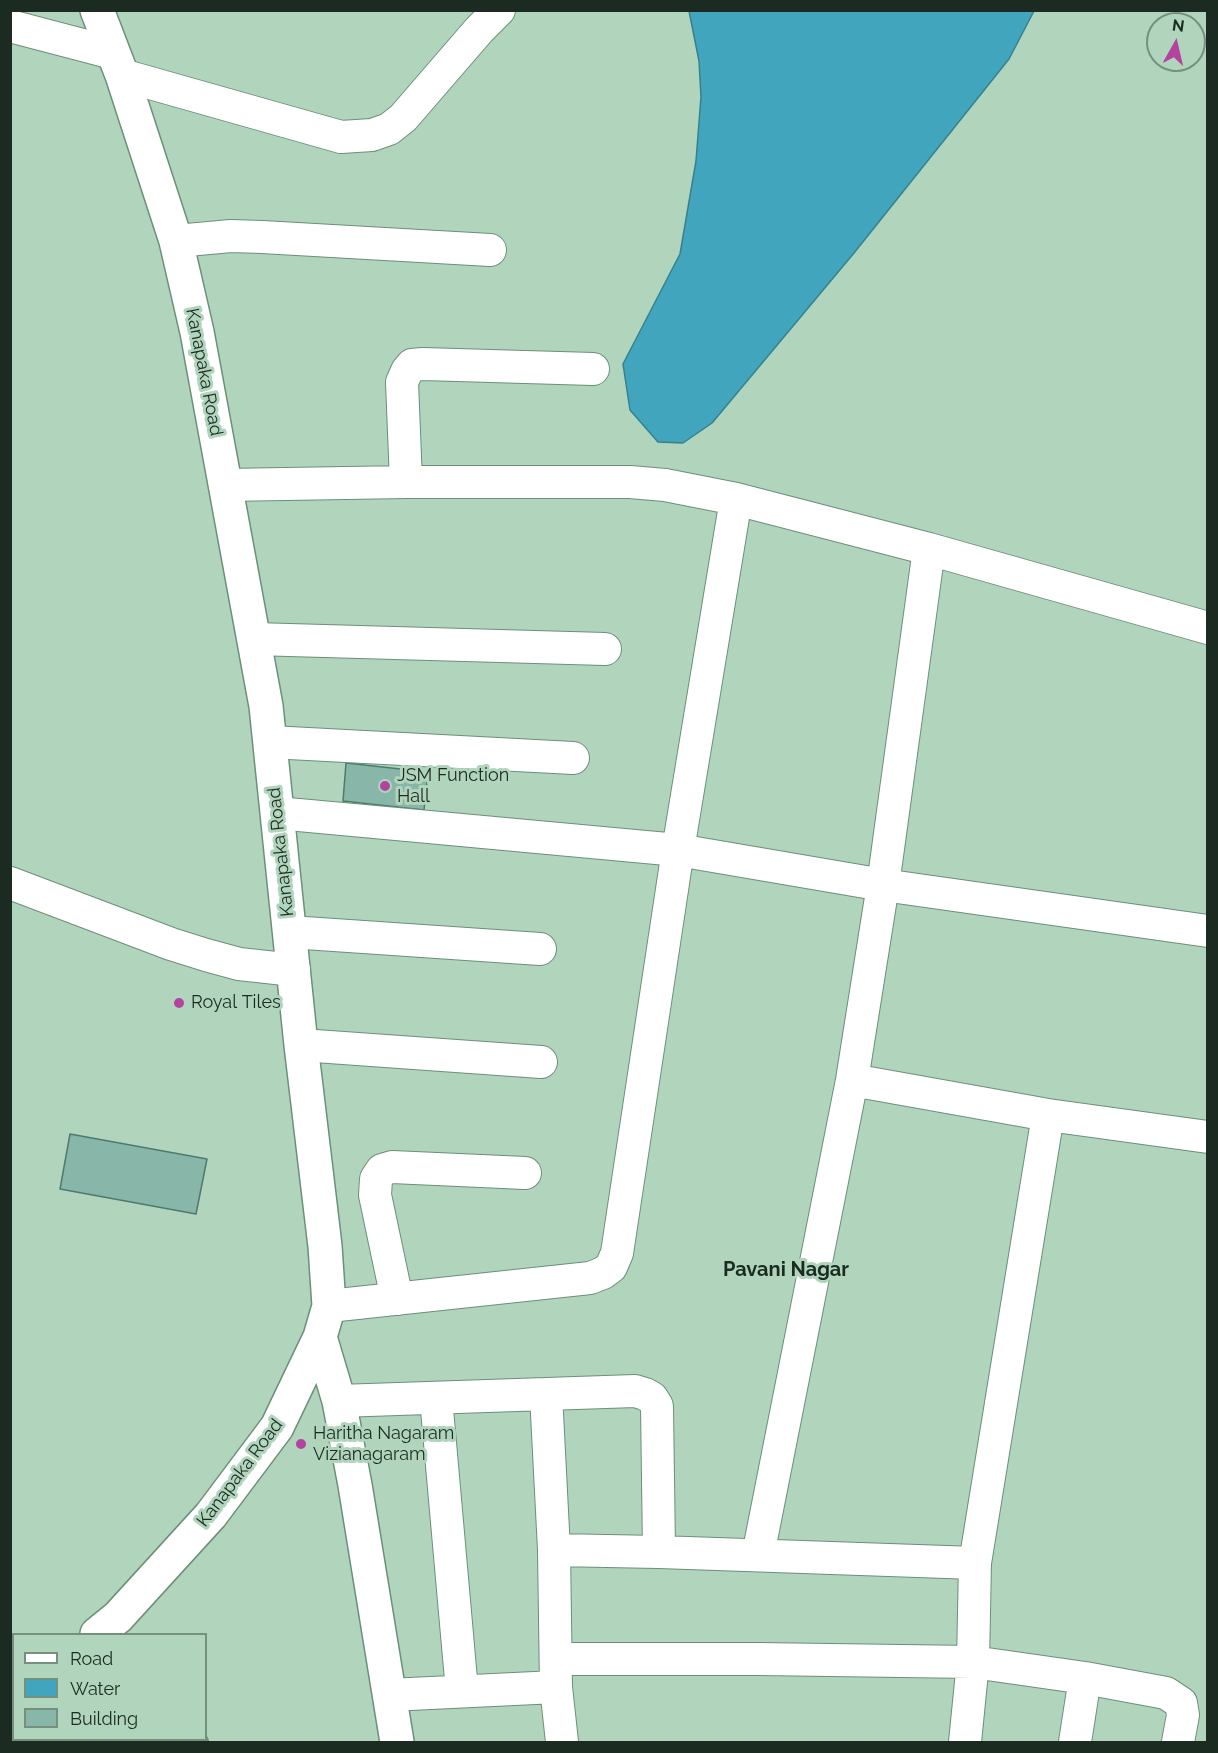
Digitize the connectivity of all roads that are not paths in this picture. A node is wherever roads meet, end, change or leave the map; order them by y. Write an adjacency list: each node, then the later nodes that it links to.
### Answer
1 (97, 10): 4 (street, Kanapaka Road)
2 (500, 10): 4 (street)
3 (10, 26): 4 (street)
4 (117, 64): 5 (street, Kanapaka Road)
5 (176, 241): 6 (street); 9 (street, Kanapaka Road)
6 (490, 250)
7 (593, 369): 8 (street)
8 (406, 482): 9 (street); 10 (street)
9 (225, 485): 13 (street, Kanapaka Road)
10 (736, 499): 11 (street); 18 (street)
11 (929, 549): 12 (street); 20 (street)
12 (1208, 628)
13 (254, 639): 14 (street); 15 (street, Kanapaka Road)
14 (605, 649)
15 (270, 742): 16 (street); 17 (street, Kanapaka Road)
16 (573, 758)
17 (278, 813): 18 (street); 22 (street, Kanapaka Road)
18 (678, 850): 20 (street); 31 (street)
19 (10, 884): 24 (street)
20 (883, 885): 21 (street); 27 (street)
21 (1208, 930)
22 (290, 932): 23 (street); 24 (street, Kanapaka Road)
23 (540, 949)
24 (294, 970): 25 (street, Kanapaka Road)
25 (301, 1045): 26 (street); 32 (street, Kanapaka Road)
26 (541, 1062)
27 (852, 1080): 28 (street); 38 (street)
28 (1047, 1115): 29 (street); 39 (street)
29 (1208, 1137)
30 (525, 1173): 31 (street)
31 (397, 1299): 32 (street)
32 (326, 1309): 35 (street); 40 (street, Kanapaka Road)
33 (546, 1394): 34 (street); 36 (street); 37 (street)
34 (436, 1398): 35 (street); 44 (street)
35 (339, 1401): 45 (street)
36 (554, 1551): 37 (street); 42 (street)
37 (659, 1552): 38 (street)
38 (759, 1555): 39 (street)
39 (975, 1563): 41 (street)
40 (99, 1633)
41 (972, 1662): 42 (street); 43 (street); 48 (street)
42 (556, 1673): 44 (street); 47 (street)
43 (1085, 1678): 49 (street); 50 (street)
44 (462, 1692): 45 (street)
45 (389, 1695): 46 (street)
46 (396, 1743)
47 (562, 1743)
48 (966, 1743)
49 (1075, 1743)
50 (1178, 1743)

